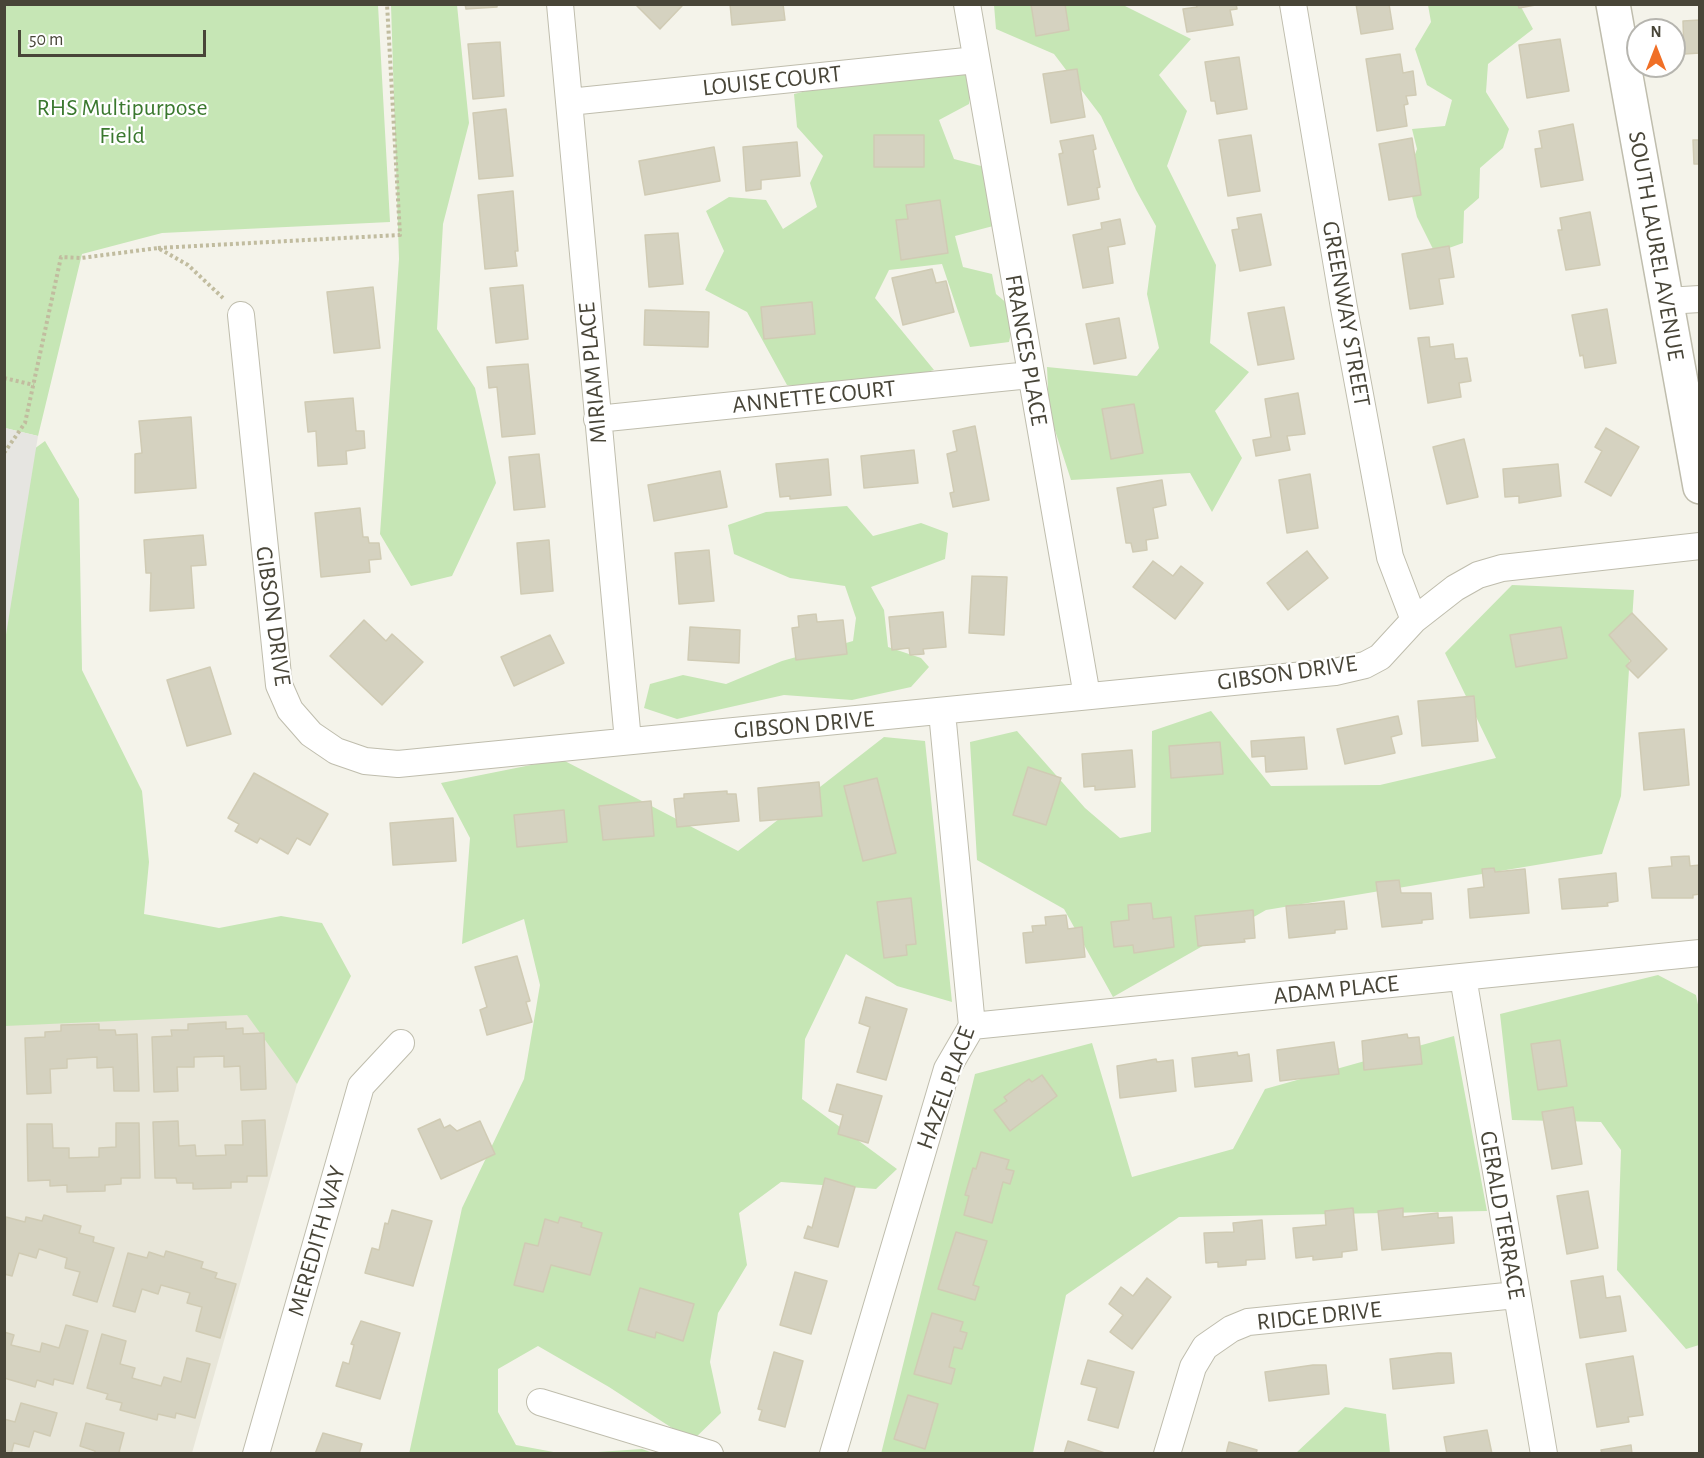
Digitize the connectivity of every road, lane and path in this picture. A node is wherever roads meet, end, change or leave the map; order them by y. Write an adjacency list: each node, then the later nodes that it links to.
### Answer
1 (387, 4): 8 (path)
2 (560, 4): 7 (street, MIRIAM PLACE)
3 (967, 4): 6 (street, FRANCES PLACE)
4 (1293, 4): 19 (street, GREENWAY STREET)
5 (1613, 4): 10 (street, SOUTH LAUREL AVENUE)
6 (976, 60): 7 (street, LOUISE COURT); 12 (street, FRANCES PLACE)
7 (569, 102): 15 (street, MIRIAM PLACE)
8 (158, 248): 11 (path); 14 (path)
9 (1700, 299): 10 (street)
10 (1666, 301): 17 (street, SOUTH LAUREL AVENUE)
11 (241, 315): 22 (street, GIBSON DRIVE)
12 (1030, 375): 15 (street, ANNETTE COURT); 20 (street, FRANCES PLACE)
13 (4, 378): 14 (path)
14 (34, 385): 16 (path)
15 (597, 419): 22 (street, MIRIAM PLACE)
16 (4, 453)
17 (1700, 487)
18 (1700, 546): 19 (street, GIBSON DRIVE)
19 (1414, 620): 20 (street, GIBSON DRIVE)
20 (1087, 696): 21 (street, GIBSON DRIVE)
21 (942, 712): 22 (street, GIBSON DRIVE); 25 (street, HAZEL PLACE)
22 (628, 741)
23 (1700, 953): 24 (street, ADAM PLACE)
24 (1463, 977): 25 (street, ADAM PLACE); 27 (street, GERALD TERRACE)
25 (972, 1026): 31 (street, HAZEL PLACE)
26 (401, 1043): 29 (street, MEREDITH WAY)
27 (1516, 1295): 32 (street, RIDGE DRIVE); 33 (street, GERALD TERRACE)
28 (540, 1402): 30 (street)
29 (256, 1454)
30 (710, 1454)
31 (833, 1454)
32 (1167, 1454)
33 (1544, 1454)

